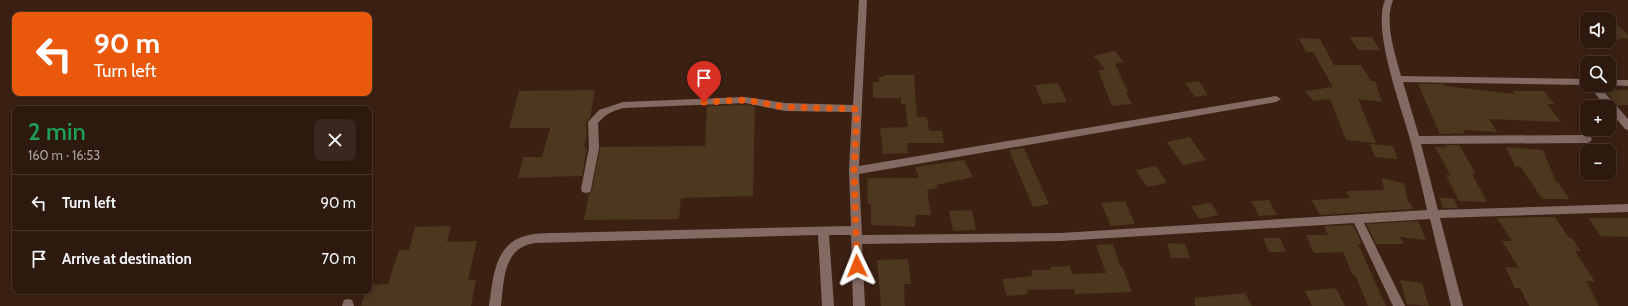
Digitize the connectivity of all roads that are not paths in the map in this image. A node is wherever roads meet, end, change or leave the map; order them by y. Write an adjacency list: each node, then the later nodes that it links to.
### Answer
1 (863, 0): 9 (street)
2 (1389, 0): 3 (street)
3 (1398, 79): 4 (street); 12 (street)
4 (1580, 82)
5 (1616, 83): 6 (street)
6 (1626, 83)
7 (1599, 92): 10 (street)
8 (1276, 99): 13 (street)
9 (857, 109): 13 (street); 14 (street)
10 (1628, 126)
11 (1587, 139): 12 (street)
12 (1415, 140): 16 (street)
13 (854, 171): 19 (street)
14 (586, 189)
15 (1628, 208): 16 (street)
16 (1434, 214): 17 (street); 24 (street)
17 (1357, 219): 19 (street); 23 (street)
18 (823, 231): 19 (street); 20 (street); 21 (street)
19 (856, 235): 22 (street)
20 (494, 306)
21 (828, 306)
22 (859, 306)
23 (1399, 306)
24 (1457, 306)

